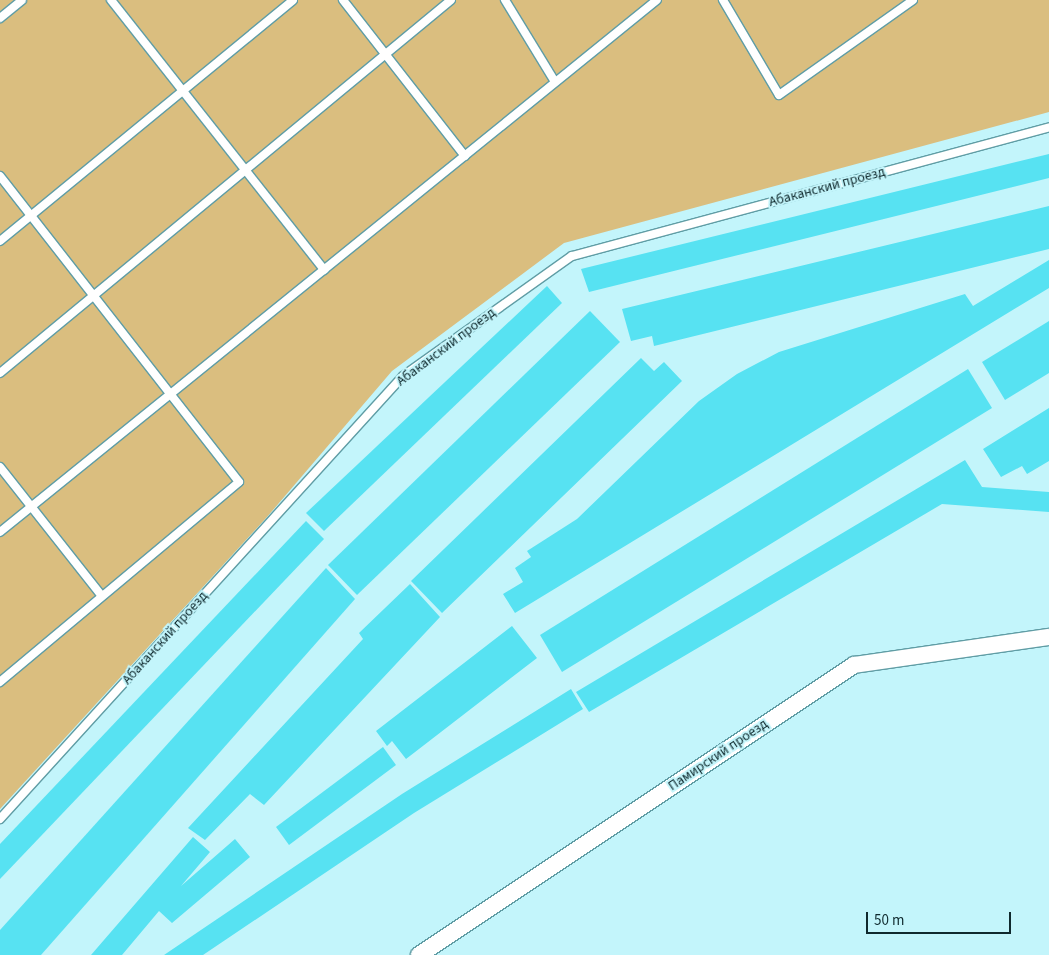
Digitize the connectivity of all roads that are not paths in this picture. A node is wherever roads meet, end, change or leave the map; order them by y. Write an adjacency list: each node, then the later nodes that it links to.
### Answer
1 (22, 0): 10 (lane)
2 (111, 0): 13 (lane)
3 (293, 0): 13 (lane)
4 (343, 0): 11 (lane)
5 (450, 0): 11 (lane)
6 (505, 0): 12 (lane)
7 (657, 0): 12 (lane)
8 (723, 0): 9 (lane)
9 (913, 0)
10 (0, 18)
11 (385, 54): 15 (lane); 16 (lane)
12 (555, 82): 15 (lane)
13 (183, 90): 16 (lane); 18 (lane)
14 (1049, 127): 30 (lane, Абаканский проезд)
15 (465, 156): 20 (lane)
16 (245, 170): 20 (lane); 21 (lane)
17 (0, 176): 18 (lane)
18 (31, 215): 19 (lane); 21 (lane)
19 (0, 241)
20 (324, 270): 23 (lane)
21 (94, 295): 22 (lane); 23 (lane)
22 (0, 373)
23 (171, 394): 25 (lane); 27 (lane)
24 (0, 467): 25 (lane)
25 (31, 507): 26 (lane); 27 (lane)
26 (0, 532)
27 (102, 596): 29 (lane)
28 (1049, 637): 31 (street, Памирский проезд)
29 (0, 682)
30 (0, 819)
31 (419, 955)

